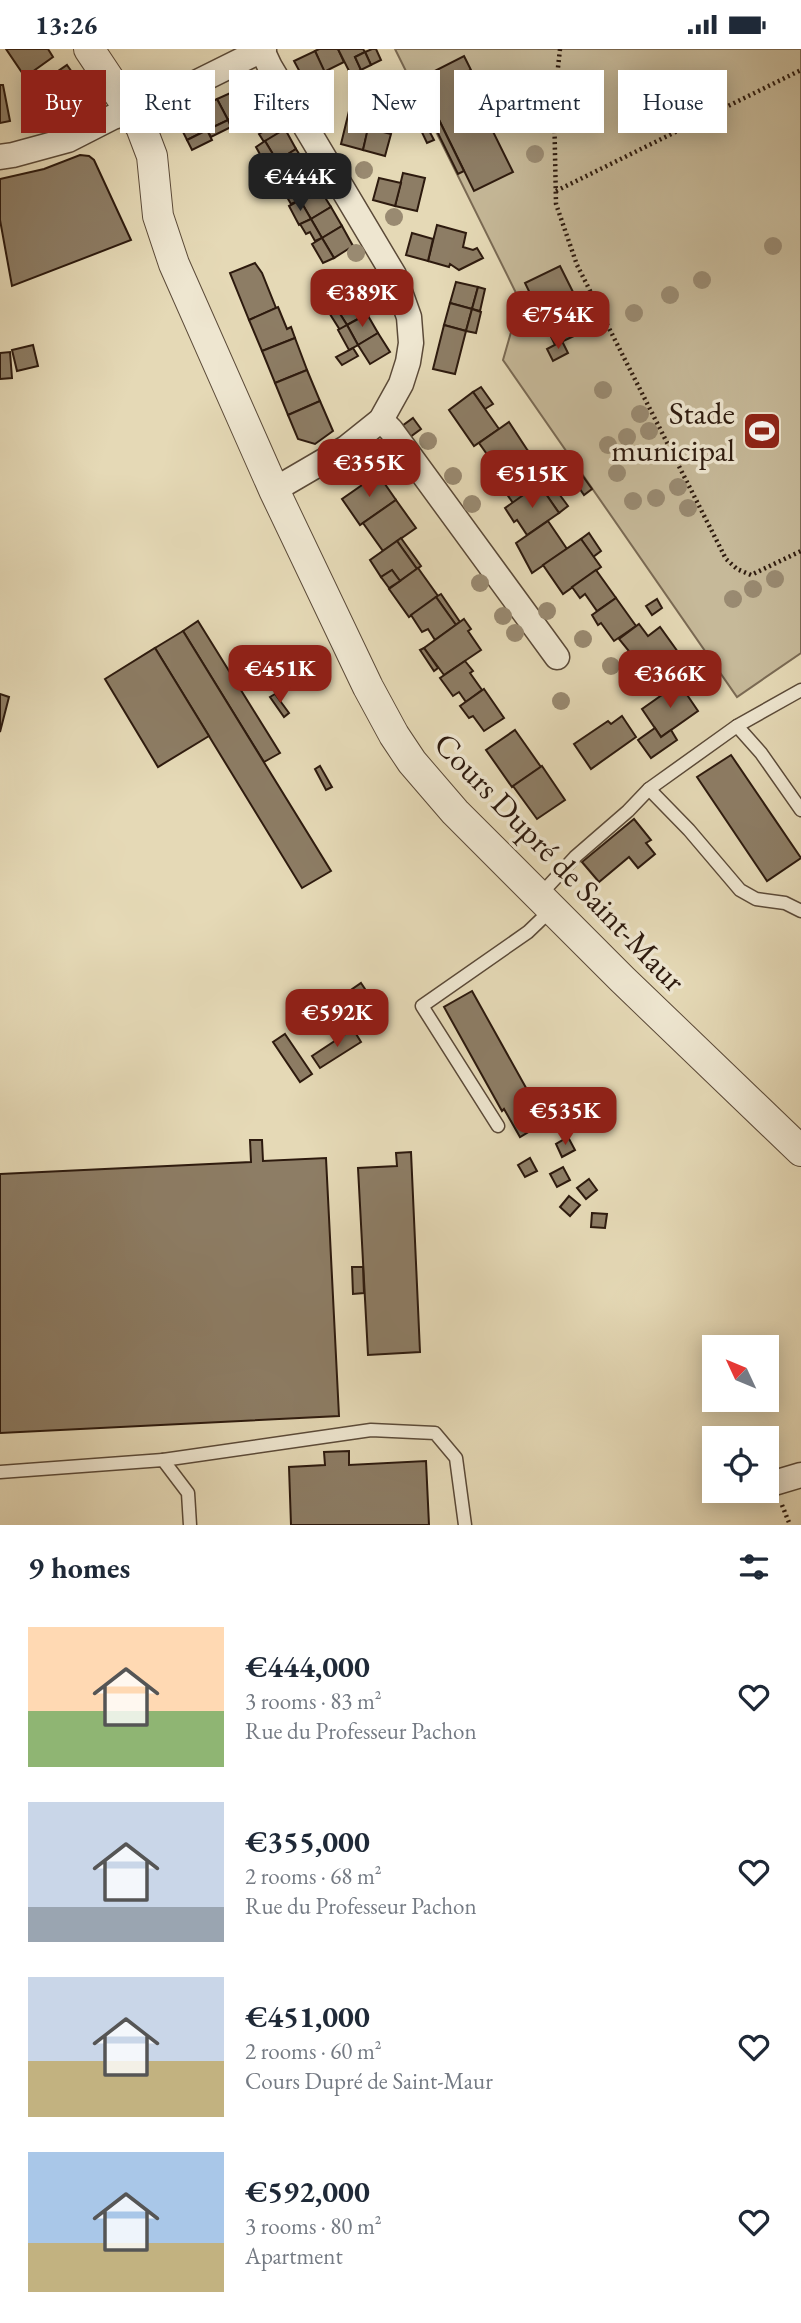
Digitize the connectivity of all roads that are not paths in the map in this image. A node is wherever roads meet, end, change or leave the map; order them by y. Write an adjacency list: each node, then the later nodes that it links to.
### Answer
1 (89, 49): 4 (street, Cours Dupré de Saint-Maur)
2 (263, 49): 3 (street); 8 (street)
3 (215, 73)
4 (120, 94)
5 (120, 115): 7 (street)
6 (143, 133): 9 (street, Cours Dupré de Saint-Maur)
7 (0, 157)
8 (381, 420): 9 (street); 10 (street)
9 (274, 490): 15 (street, Cours Dupré de Saint-Maur)
10 (557, 657)
11 (801, 691): 12 (lane)
12 (737, 726): 13 (lane); 14 (lane)
13 (649, 789): 15 (lane); 16 (lane)
14 (801, 810)
15 (546, 901): 17 (lane); 18 (street, Cours Dupré de Saint-Maur)
16 (801, 911)
17 (498, 1126)
18 (801, 1151)
19 (163, 1460): 20 (lane); 23 (lane); 24 (lane)
20 (0, 1472)
21 (801, 1475): 22 (street)
22 (779, 1481)
23 (190, 1525)
24 (466, 1525)

